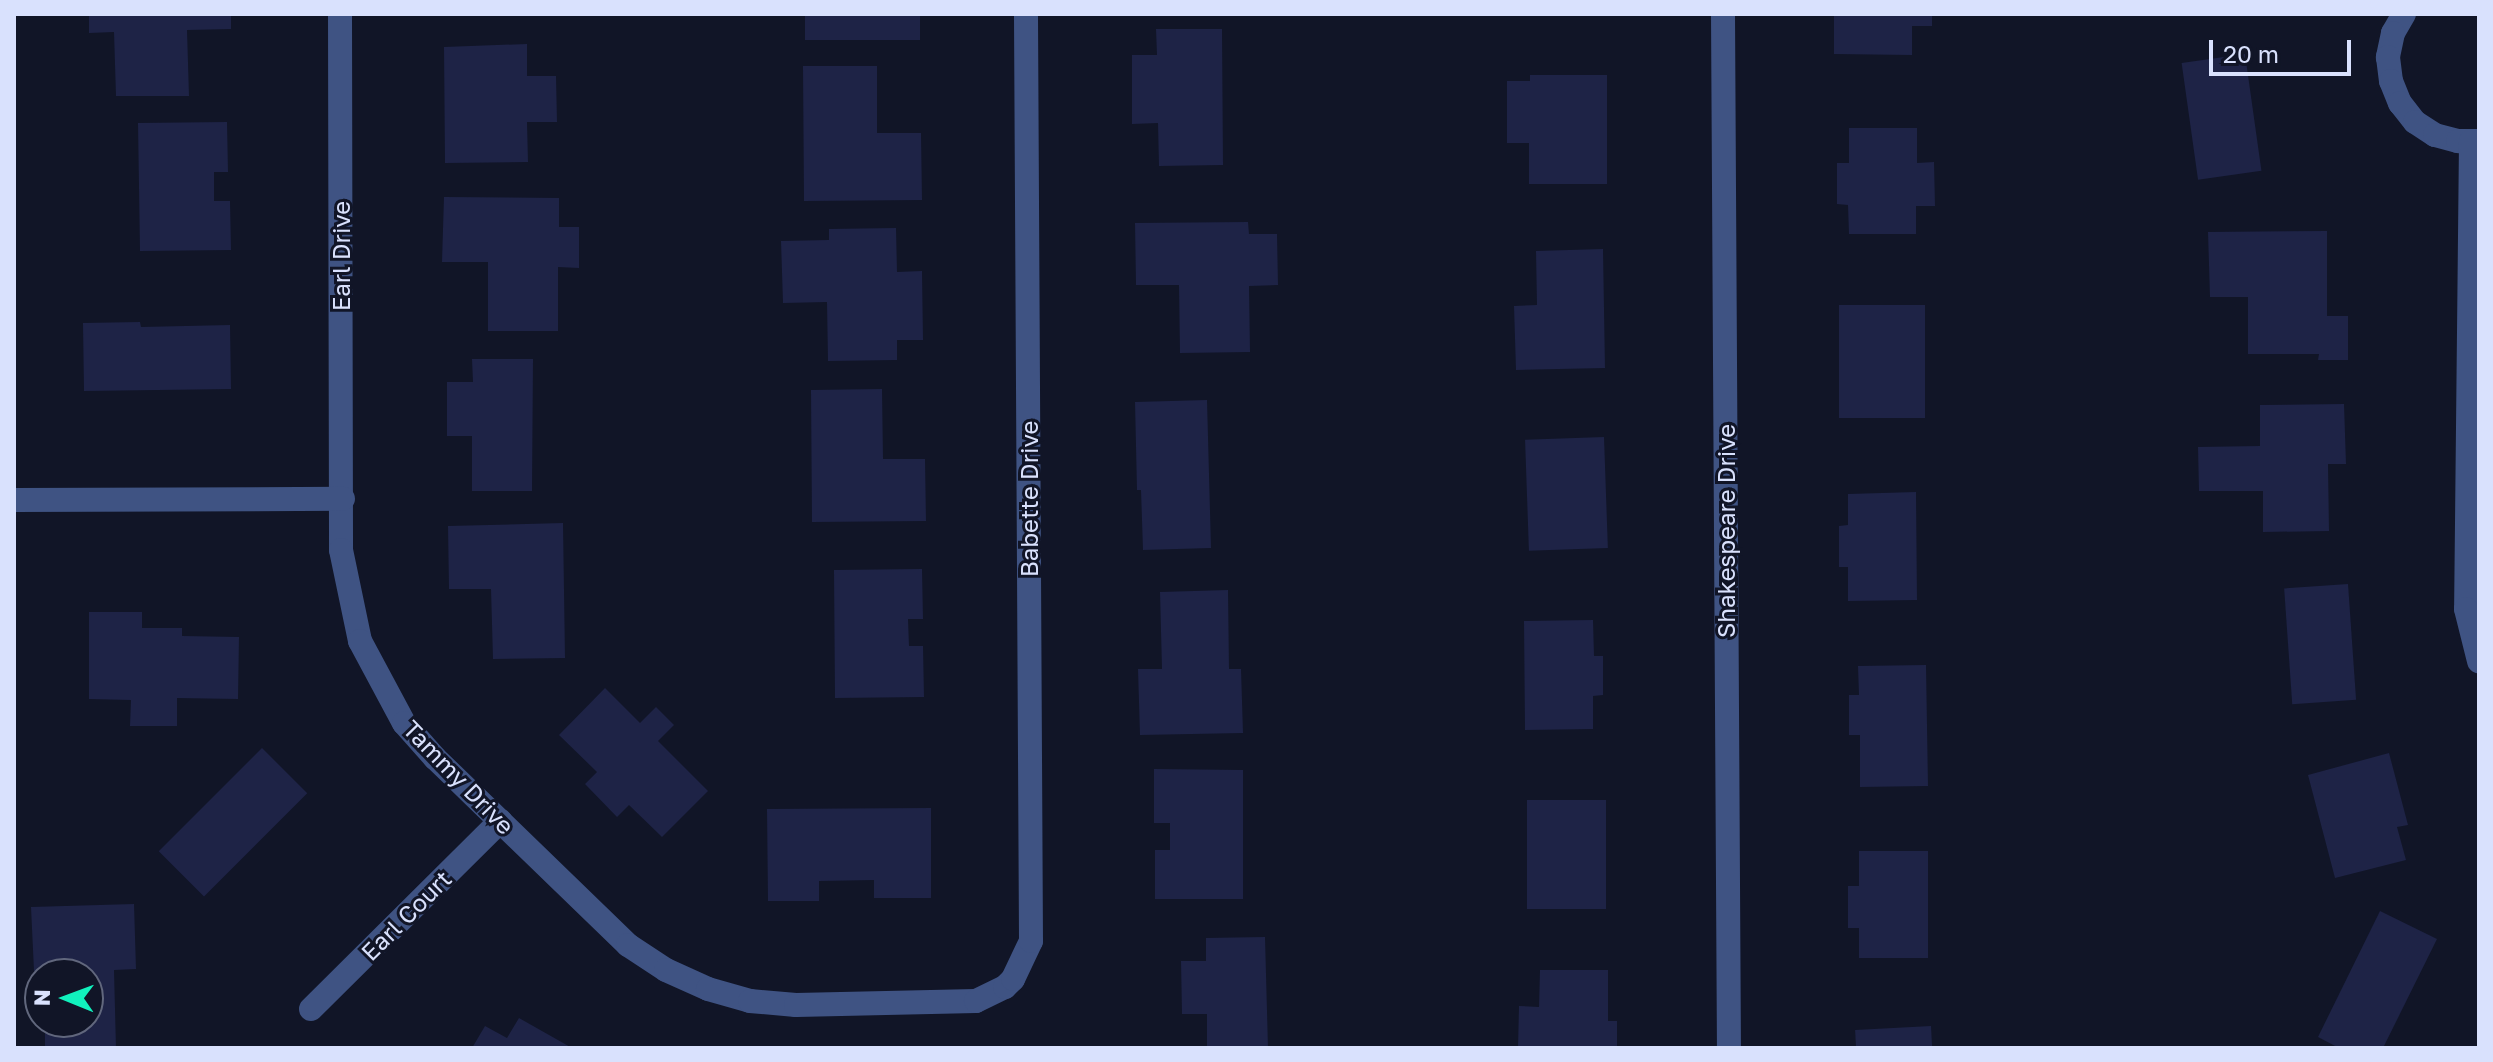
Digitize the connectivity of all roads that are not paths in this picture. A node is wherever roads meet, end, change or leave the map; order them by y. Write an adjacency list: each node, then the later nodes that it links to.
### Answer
1 (340, 14): 6 (street, Earl Drive)
2 (1026, 14): 10 (street, Babette Drive)
3 (1723, 14): 12 (street, Shakespeare Drive)
4 (2404, 14): 5 (street)
5 (2475, 141): 8 (street)
6 (343, 499): 7 (street); 9 (street, Tammy Drive)
7 (14, 500)
8 (2479, 661)
9 (500, 821): 10 (street, Tammy Drive); 11 (street, Earl Court)
10 (1013, 979)
11 (311, 1009)
12 (1729, 1048)

